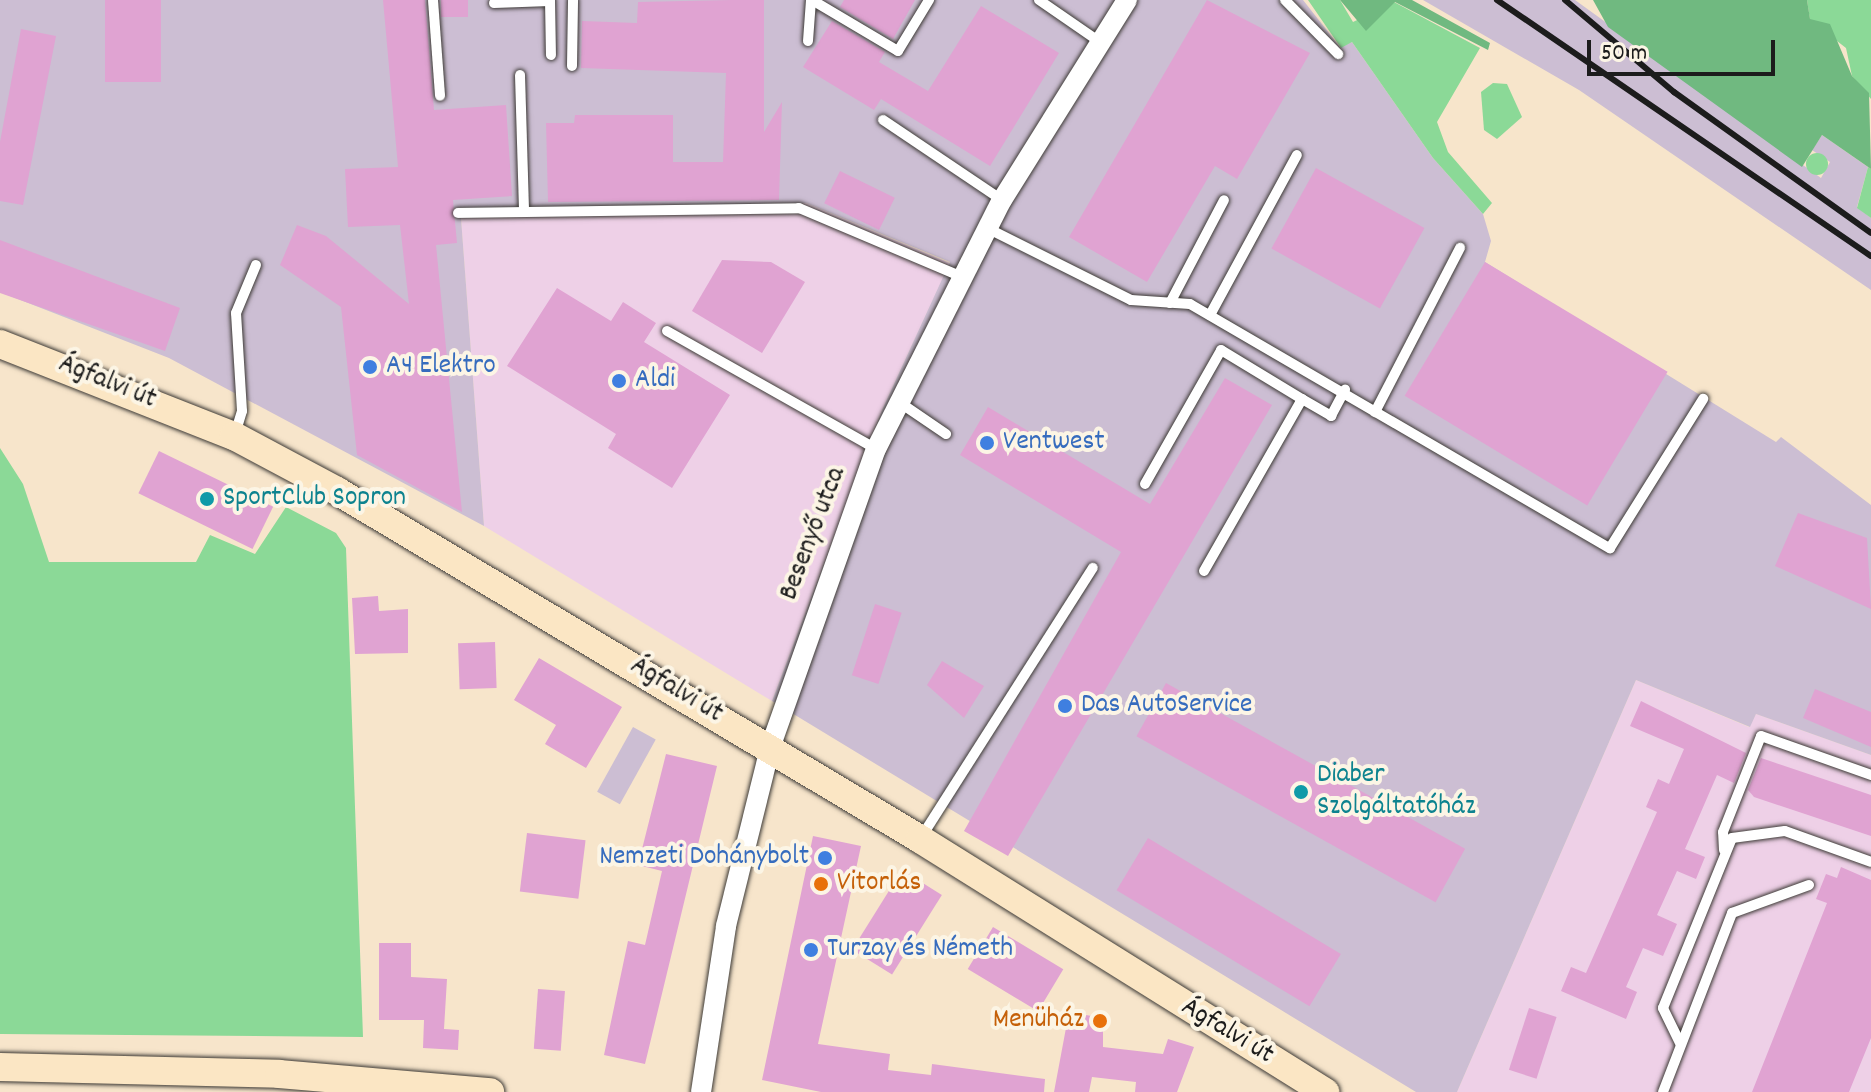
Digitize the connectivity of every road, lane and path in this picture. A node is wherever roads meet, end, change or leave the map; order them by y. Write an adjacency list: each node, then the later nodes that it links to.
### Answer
1 (433, 0): 16 (lane)
2 (573, 0): 14 (lane)
3 (812, 0): 4 (lane); 11 (lane)
4 (929, 0)
5 (1039, 0): 10 (lane)
6 (1127, 0): 10 (street, Besenyő utca)
7 (1285, 0): 12 (lane)
8 (550, 1): 9 (lane); 13 (lane)
9 (494, 3)
10 (1097, 40): 19 (street, Besenyő utca)
11 (808, 41)
12 (1338, 54)
13 (551, 55)
14 (572, 66)
15 (520, 75): 21 (lane)
16 (440, 96)
17 (883, 120): 19 (lane)
18 (1297, 155): 28 (lane)
19 (1002, 200): 23 (street, Besenyő utca)
20 (1224, 200): 27 (lane)
21 (524, 212): 22 (lane); 26 (lane)
22 (458, 213)
23 (987, 228): 26 (street, Besenyő utca); 27 (lane)
24 (1460, 248): 35 (lane)
25 (256, 265): 37 (lane)
26 (960, 276): 34 (street, Besenyő utca)
27 (1170, 303): 28 (lane)
28 (1210, 315): 31 (lane)
29 (667, 331): 38 (lane)
30 (0, 344): 37 (main road, Ágfalvi út)
31 (1347, 391): 32 (lane); 35 (lane)
32 (1302, 399): 39 (lane); 41 (lane)
33 (1703, 399): 35 (lane)
34 (897, 401): 36 (lane); 38 (street, Besenyő utca)
35 (1375, 412)
36 (946, 434)
37 (234, 436): 42 (main road, Ágfalvi út)
38 (876, 449): 42 (street, Besenyő utca)
39 (1145, 484)
40 (1093, 568): 44 (lane)
41 (1204, 571)
42 (770, 748): 44 (main road, Ágfalvi út); 51 (street, Besenyő utca)
43 (1871, 775): 45 (lane)
44 (920, 839): 52 (main road, Ágfalvi út)
45 (1724, 850): 46 (lane); 48 (lane)
46 (1871, 862)
47 (1809, 885): 48 (lane)
48 (1680, 1043): 53 (lane)
49 (0, 1067): 50 (main road)
50 (490, 1092)
51 (701, 1092)
52 (1325, 1092)
53 (1663, 1092)

